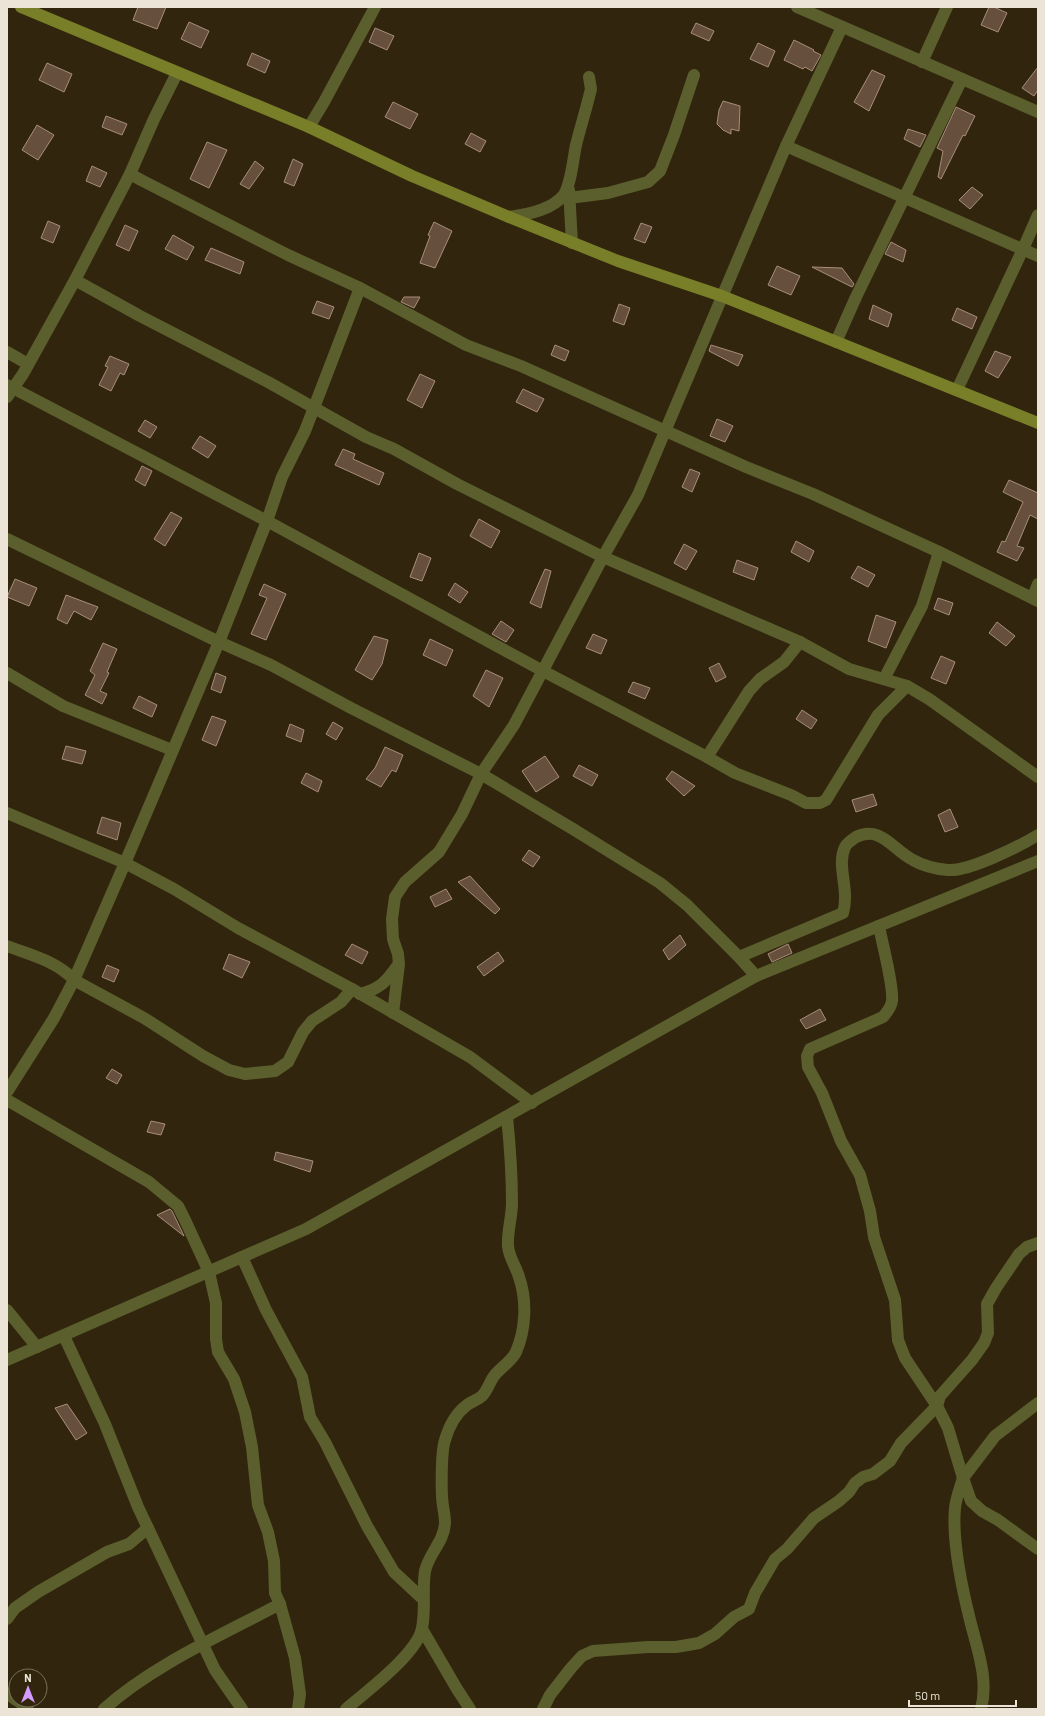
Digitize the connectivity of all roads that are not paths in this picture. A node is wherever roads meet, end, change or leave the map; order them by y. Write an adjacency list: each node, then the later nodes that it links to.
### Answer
1 (21, 7): 7 (main road)
2 (375, 7): 12 (street)
3 (797, 7): 5 (street)
4 (947, 7): 6 (street)
5 (842, 27): 6 (street); 13 (street)
6 (922, 62): 10 (street)
7 (177, 73): 12 (main road); 14 (street)
8 (694, 74): 17 (street)
9 (589, 77): 15 (street)
10 (962, 79): 11 (street); 16 (street)
11 (1038, 112)
12 (309, 127): 19 (main road)
13 (786, 146): 16 (street); 25 (street)
14 (130, 174): 23 (street); 24 (street)
15 (569, 182): 17 (street); 19 (street)
16 (904, 197): 21 (street); 26 (street)
17 (569, 198): 20 (street)
18 (1038, 215): 21 (street)
19 (509, 217): 20 (main road)
20 (572, 243): 25 (main road)
21 (1023, 249): 22 (street); 30 (street)
22 (1038, 256)
23 (75, 280): 28 (street); 31 (street)
24 (360, 288): 31 (street); 33 (street)
25 (722, 296): 26 (main road); 33 (street)
26 (836, 342): 30 (main road)
27 (7, 352): 28 (street)
28 (28, 364): 29 (street)
29 (9, 390): 34 (street)
30 (957, 390): 32 (main road)
31 (314, 408): 34 (street); 37 (street)
32 (1038, 423)
33 (666, 432): 36 (street); 37 (street)
34 (267, 521): 40 (street); 42 (street)
35 (7, 539): 40 (street)
36 (939, 552): 39 (street); 44 (street)
37 (603, 558): 41 (street); 42 (street)
38 (1038, 584): 39 (street)
39 (1035, 599)
40 (219, 642): 46 (street); 48 (street)
41 (800, 642): 44 (street); 47 (street)
42 (543, 671): 47 (street); 48 (street)
43 (7, 673): 46 (street)
44 (884, 679): 45 (street)
45 (907, 686): 47 (street); 49 (street)
46 (172, 750): 53 (street)
47 (707, 757)
48 (480, 774): 56 (street); 57 (street)
49 (1038, 777)
50 (7, 813): 53 (street)
51 (1038, 835): 56 (street)
52 (1038, 861): 54 (street)
53 (126, 863): 59 (street); 60 (street)
54 (879, 926): 58 (street); 74 (street)
55 (7, 946): 59 (street)
56 (739, 957): 58 (street)
57 (399, 964): 60 (street); 61 (street)
58 (756, 976): 64 (street)
59 (74, 980): 60 (street); 62 (street)
60 (356, 991): 61 (street)
61 (393, 1013): 64 (street)
62 (7, 1092)
63 (7, 1100): 68 (street)
64 (532, 1103): 65 (street)
65 (507, 1117): 67 (street); 78 (street)
66 (1038, 1243): 74 (street)
67 (242, 1257): 68 (street); 78 (street)
68 (208, 1272): 70 (street); 79 (street)
69 (7, 1310): 71 (street)
70 (64, 1336): 71 (street); 76 (street)
71 (37, 1347): 72 (street)
72 (7, 1360)
73 (1038, 1403): 75 (street)
74 (937, 1406): 75 (street); 88 (street)
75 (963, 1478): 77 (street); 89 (street)
76 (148, 1528): 80 (street); 82 (street)
77 (1038, 1549)
78 (423, 1599): 81 (street)
79 (280, 1604): 82 (street); 85 (street)
80 (7, 1619)
81 (422, 1629): 86 (street); 87 (street)
82 (203, 1645): 83 (street); 84 (street)
83 (104, 1709)
84 (242, 1709)
85 (298, 1709)
86 (346, 1709)
87 (470, 1709)
88 (543, 1709)
89 (981, 1709)

